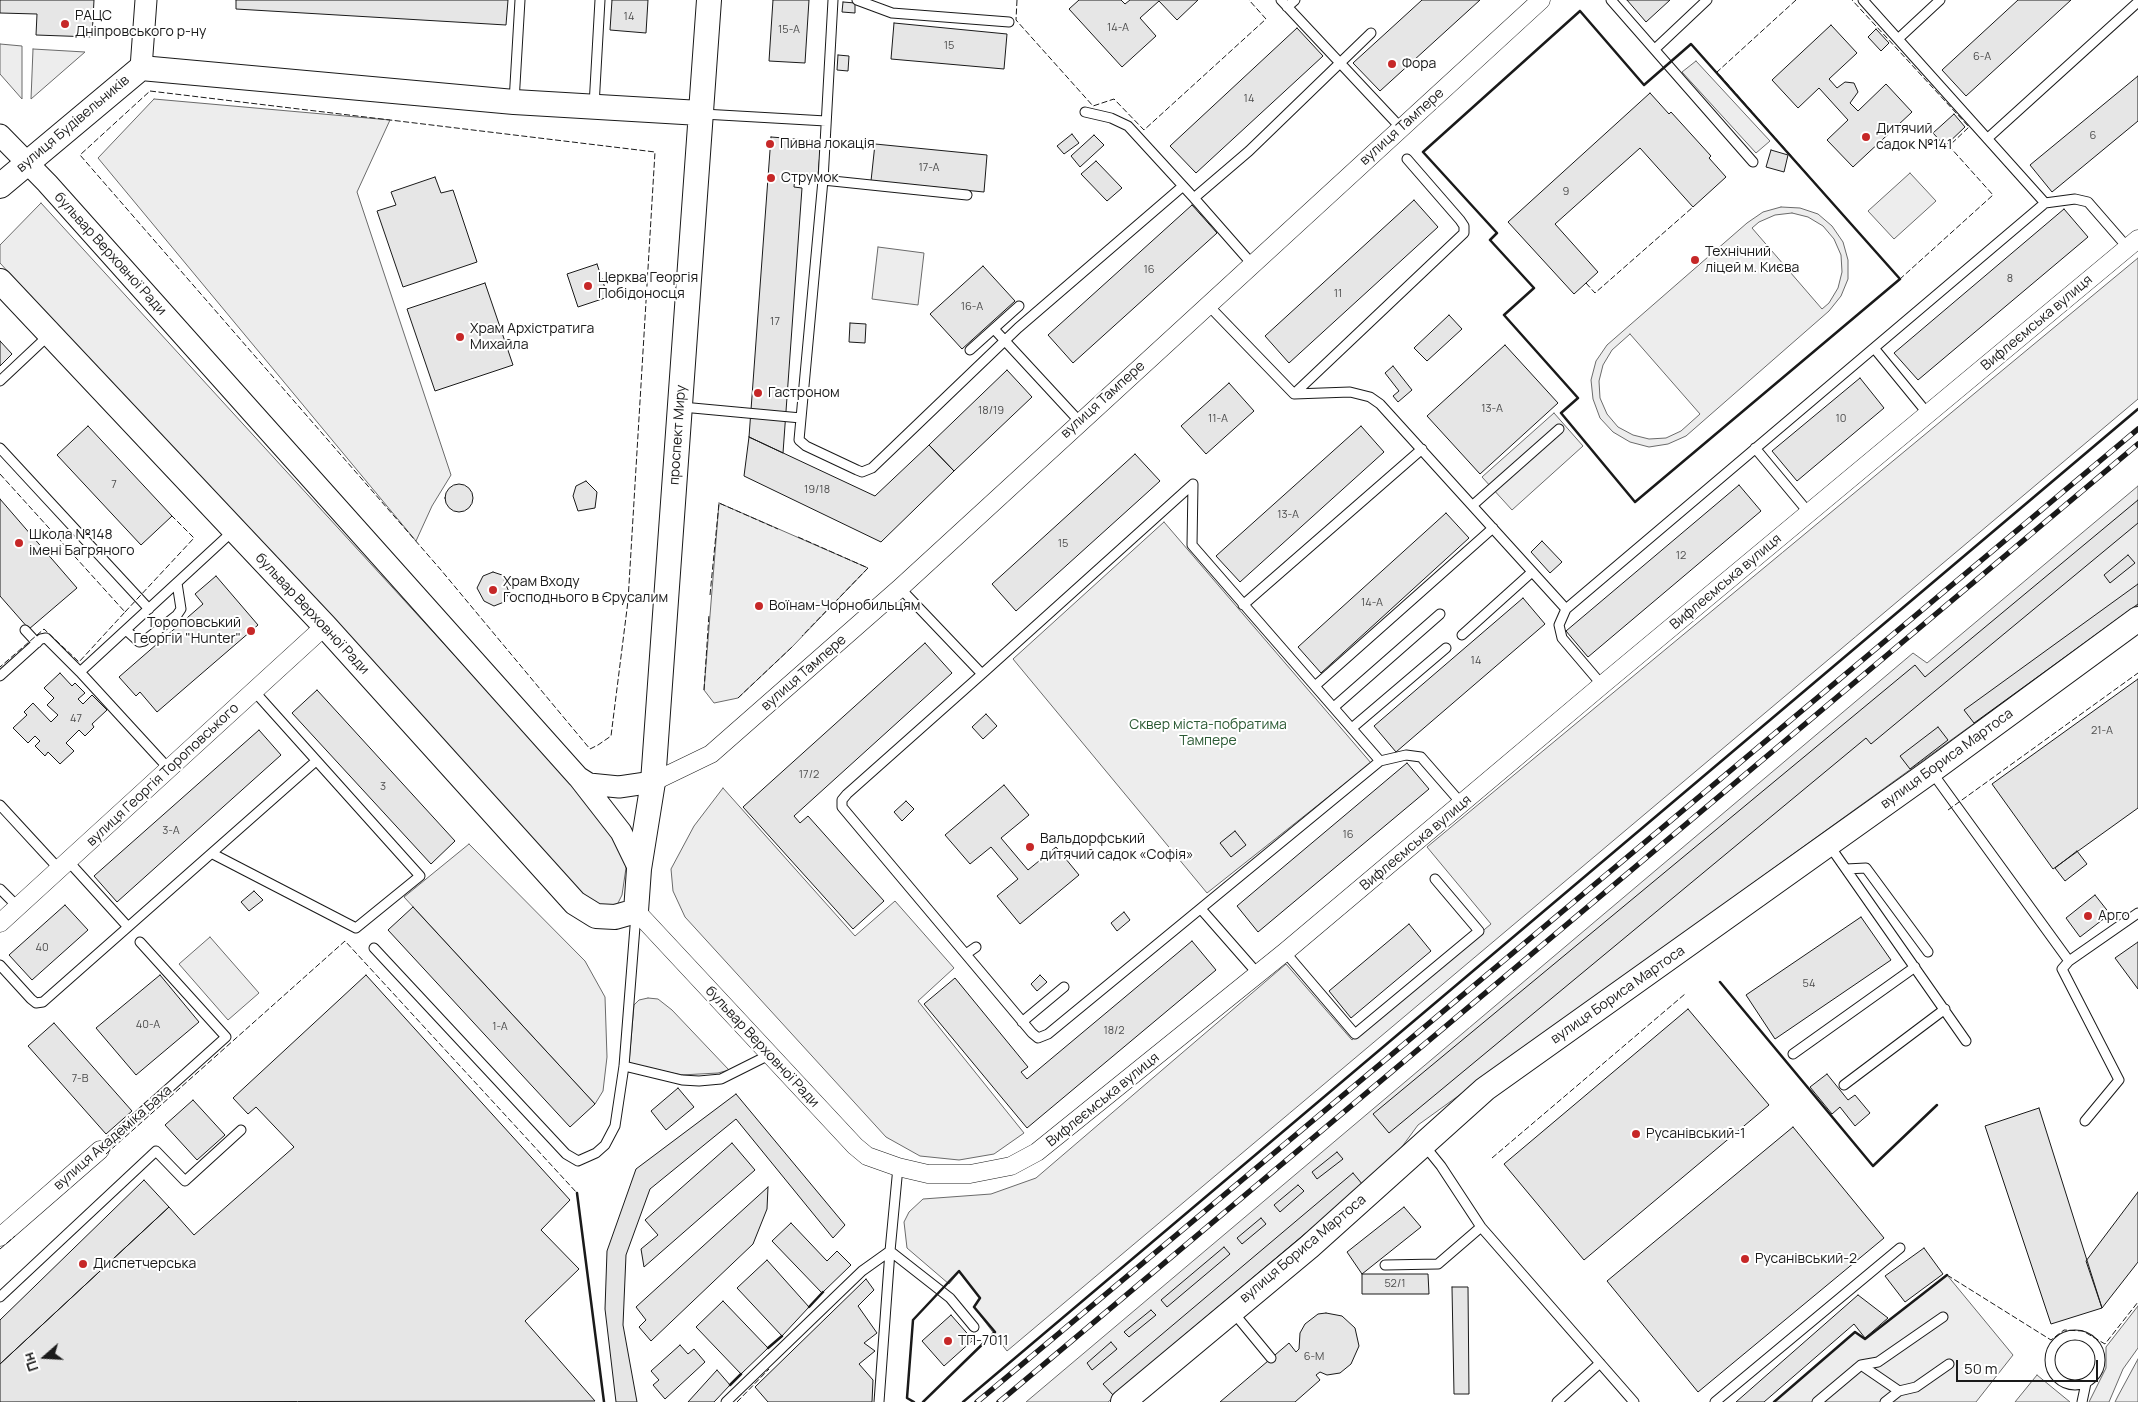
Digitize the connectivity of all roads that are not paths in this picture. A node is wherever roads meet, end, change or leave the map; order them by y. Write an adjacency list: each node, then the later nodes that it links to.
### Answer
1 (146, 0): 20 (street, вулиця Будівельників)
2 (520, 0): 21 (lane)
3 (600, 0): 22 (lane)
4 (709, 0): 24 (main road, проспект Миру)
5 (833, 0): 25 (lane)
6 (857, 0): 15 (lane)
7 (1295, 0): 14 (lane)
8 (1541, 0): 26 (street, вулиця Тампере)
9 (1611, 0): 18 (lane)
10 (1707, 0): 18 (lane)
11 (1863, 0): 17 (lane)
12 (1940, 0): 17 (lane)
13 (2138, 2): 28 (lane)
14 (1284, 4): 19 (lane)
15 (1009, 22)
16 (1371, 33): 19 (lane)
17 (1898, 39): 28 (lane)
18 (1655, 49): 30 (lane)
19 (1340, 63): 26 (lane); 36 (lane)
20 (141, 68): 21 (main road); 31 (main road, вулиця Будівельників)
21 (514, 102): 22 (main road)
22 (594, 106): 24 (main road)
23 (1085, 112): 34 (lane)
24 (700, 113): 25 (lane); 49 (main road, проспект Миру)
25 (826, 121): 32 (lane)
26 (1401, 128): 39 (street, вулиця Тампере)
27 (0, 135): 31 (street, бульвар Верховної Ради)
28 (1988, 138): 37 (lane)
29 (1407, 159): 48 (lane)
30 (1753, 162)
31 (26, 163): 33 (main road, вулиця Будівельників); 87 (street, бульвар Верховної Ради)
32 (824, 180): 35 (lane); 51 (lane)
33 (0, 186)
34 (1183, 186): 36 (lane); 51 (lane)
35 (967, 195)
36 (1194, 198): 39 (lane)
37 (2045, 203): 38 (lane); 45 (lane)
38 (2133, 244): 50 (street, Вифлеємська вулиця)
39 (1252, 264): 41 (street, вулиця Тампере)
40 (0, 281): 44 (main road, бульвар Верховної Ради)
41 (1208, 304): 48 (lane); 52 (street, вулиця Тампере)
42 (1019, 306): 43 (lane)
43 (994, 329): 46 (lane); 52 (lane)
44 (50, 334): 47 (lane); 60 (main road, бульвар Верховної Ради)
45 (1874, 348): 50 (lane); 56 (lane)
46 (970, 350)
47 (0, 381)
48 (1294, 394): 55 (lane)
49 (680, 407): 51 (lane); 88 (main road, проспект Миру)
50 (1928, 414): 58 (street, Вифлеємська вулиця)
51 (801, 418)
52 (1080, 422): 63 (street, вулиця Тампере)
53 (1559, 429): 57 (lane)
54 (0, 448): 65 (lane)
55 (1422, 448): 57 (lane); 64 (lane)
56 (1755, 448): 58 (lane); 66 (lane)
57 (1473, 505): 59 (lane)
58 (1809, 513): 78 (street, Вифлеємська вулиця)
59 (1493, 528): 61 (lane); 79 (lane)
60 (233, 531): 62 (lane); 69 (main road, бульвар Верховної Ради)
61 (1532, 572): 66 (lane); 72 (lane)
62 (177, 583): 65 (lane); 71 (lane)
63 (900, 588): 76 (lane); 88 (street, вулиця Тампере)
64 (1243, 605): 76 (lane); 79 (lane)
65 (148, 609): 71 (lane)
66 (1566, 609): 78 (lane)
67 (1440, 614): 81 (lane)
68 (2138, 620): 86 (main road, вулиця Бориса Мартоса)
69 (325, 626): 80 (street, вулиця Георгія Тороповського); 100 (main road, бульвар Верховної Ради)
70 (25, 630): 73 (lane)
71 (126, 630): 75 (lane)
72 (1462, 635)
73 (37, 643): 75 (lane); 77 (lane)
74 (1446, 648): 82 (lane)
75 (80, 672): 85 (lane)
76 (982, 674): 109 (lane)
77 (0, 676)
78 (1602, 685): 89 (street, Вифлеємська вулиця)
79 (1315, 686): 81 (lane)
80 (254, 691): 83 (lane); 85 (street, вулиця Георгія Тороповського)
81 (1334, 707): 82 (lane)
82 (1352, 728): 84 (lane)
83 (316, 761): 92 (lane); 92 (lane)
84 (1380, 761): 89 (lane); 99 (lane)
85 (169, 769): 93 (street, вулиця Георгія Тороповського)
86 (1931, 771): 91 (main road, вулиця Бориса Мартоса); 110 (lane)
87 (578, 777): 88 (street, бульвар Верховної Ради); 95 (street, бульвар Верховної Ради)
88 (653, 782): 95 (main road, проспект Миру)
89 (1462, 804): 107 (street, Вифлеємська вулиця)
90 (0, 805): 93 (lane)
91 (1829, 845): 94 (lane); 124 (main road, вулиця Бориса Мартоса)
92 (213, 854): 103 (lane)
93 (64, 865): 98 (street, вулиця Георгія Тороповського); 103 (lane)
94 (1846, 869): 108 (lane); 112 (lane)
95 (639, 870): 100 (main road, бульвар Верховної Ради)
96 (1435, 879): 107 (lane)
97 (0, 888): 98 (lane)
98 (18, 907): 102 (street, вулиця Георгія Тороповського)
99 (1201, 909): 113 (lane); 116 (lane)
100 (636, 911): 119 (street, бульвар Верховної Ради); 120 (lane)
101 (2138, 913): 110 (lane)
102 (0, 923)
103 (128, 927): 111 (lane)
104 (140, 942): 125 (lane, вулиця Академіка Баха)
105 (976, 947): 109 (lane)
106 (374, 948): 120 (lane)
107 (1285, 952): 113 (street, Вифлеємська вулиця)
108 (1928, 952)
109 (966, 954): 116 (lane)
110 (2069, 961): 122 (lane)
111 (0, 965)
112 (1915, 967): 115 (lane); 118 (lane)
113 (1258, 974): 126 (street, Вифлеємська вулиця)
114 (1064, 986): 116 (lane)
115 (1945, 1009): 117 (lane); 121 (lane)
116 (1022, 1022)
117 (1966, 1041)
118 (1793, 1054)
119 (769, 1055): 120 (lane); 126 (street, бульвар Верховної Ради)
120 (624, 1066)
121 (1844, 1085)
122 (2084, 1121)
123 (242, 1130): 132 (lane)
124 (1424, 1145): 127 (lane); 133 (main road, вулиця Бориса Мартоса)
125 (100, 1150): 128 (street, вулиця Академіка Баха)
126 (898, 1167): 130 (lane)
127 (1481, 1227): 131 (lane); 137 (lane)
128 (0, 1237)
129 (1900, 1248): 147 (lane)
130 (890, 1252): 135 (lane); 142 (lane); 143 (lane)
131 (1385, 1265)
132 (0, 1297)
133 (1231, 1310): 136 (lane); 144 (main road, вулиця Бориса Мартоса)
134 (1943, 1317): 139 (lane)
135 (974, 1327)
136 (1271, 1358)
137 (1600, 1363): 145 (lane); 146 (lane)
138 (1949, 1364): 141 (lane)
139 (1861, 1365): 141 (lane); 148 (lane)
140 (2086, 1383): 140 (lane); 150 (lane)
141 (1899, 1391): 149 (lane)
142 (726, 1402)
143 (879, 1402)
144 (1123, 1402)
145 (1557, 1402)
146 (1634, 1402)
147 (1715, 1402)
148 (1817, 1402)
149 (1884, 1402)
150 (2082, 1402)

